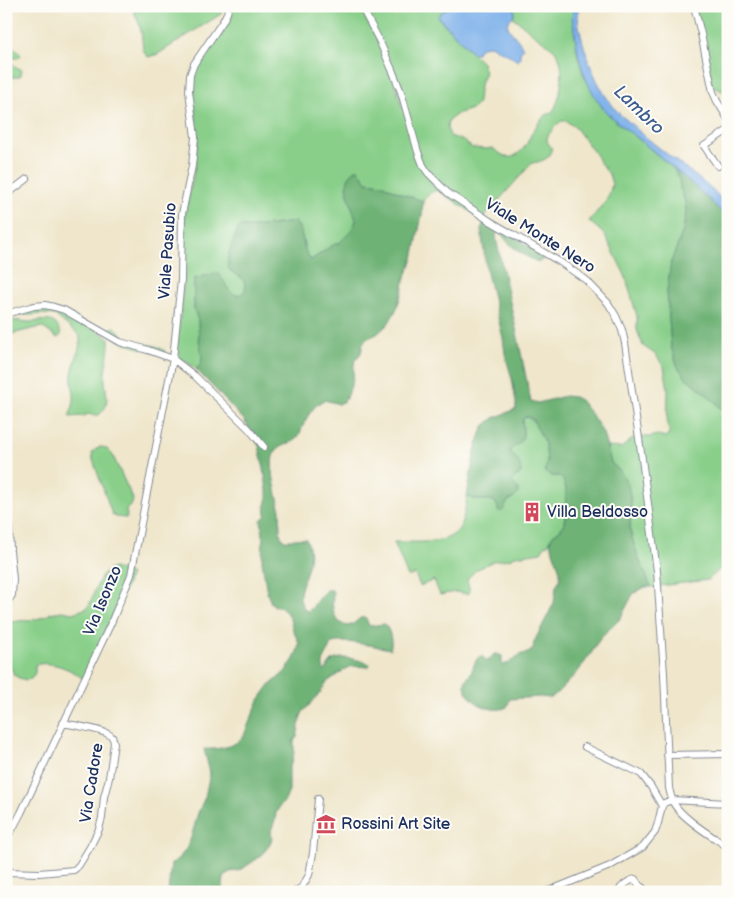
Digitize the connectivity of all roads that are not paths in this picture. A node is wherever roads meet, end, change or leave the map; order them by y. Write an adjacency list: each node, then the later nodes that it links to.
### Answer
1 (229, 6): 10 (street, Viale Pasubio)
2 (361, 6): 16 (street, Viale Monte Nero)
3 (694, 6): 4 (street)
4 (728, 119)
5 (728, 130): 6 (street)
6 (718, 166)
7 (27, 179): 8 (street)
8 (6, 195)
9 (6, 314): 10 (street)
10 (173, 359): 11 (street); 14 (street, Via Isonzo)
11 (264, 446)
12 (6, 526): 13 (street)
13 (6, 599)
14 (63, 723): 22 (street, Via Isonzo); 24 (street, Via Cadore)
15 (585, 747): 21 (street)
16 (667, 752): 17 (street); 19 (street, Viale Monte Nero)
17 (728, 754)
18 (318, 799): 25 (street)
19 (672, 800): 20 (street); 21 (street); 23 (street)
20 (728, 804)
21 (662, 806): 26 (street)
22 (6, 837)
23 (728, 847)
24 (6, 872)
25 (295, 892)
26 (546, 892)
27 (618, 892): 28 (street)
28 (648, 892)

